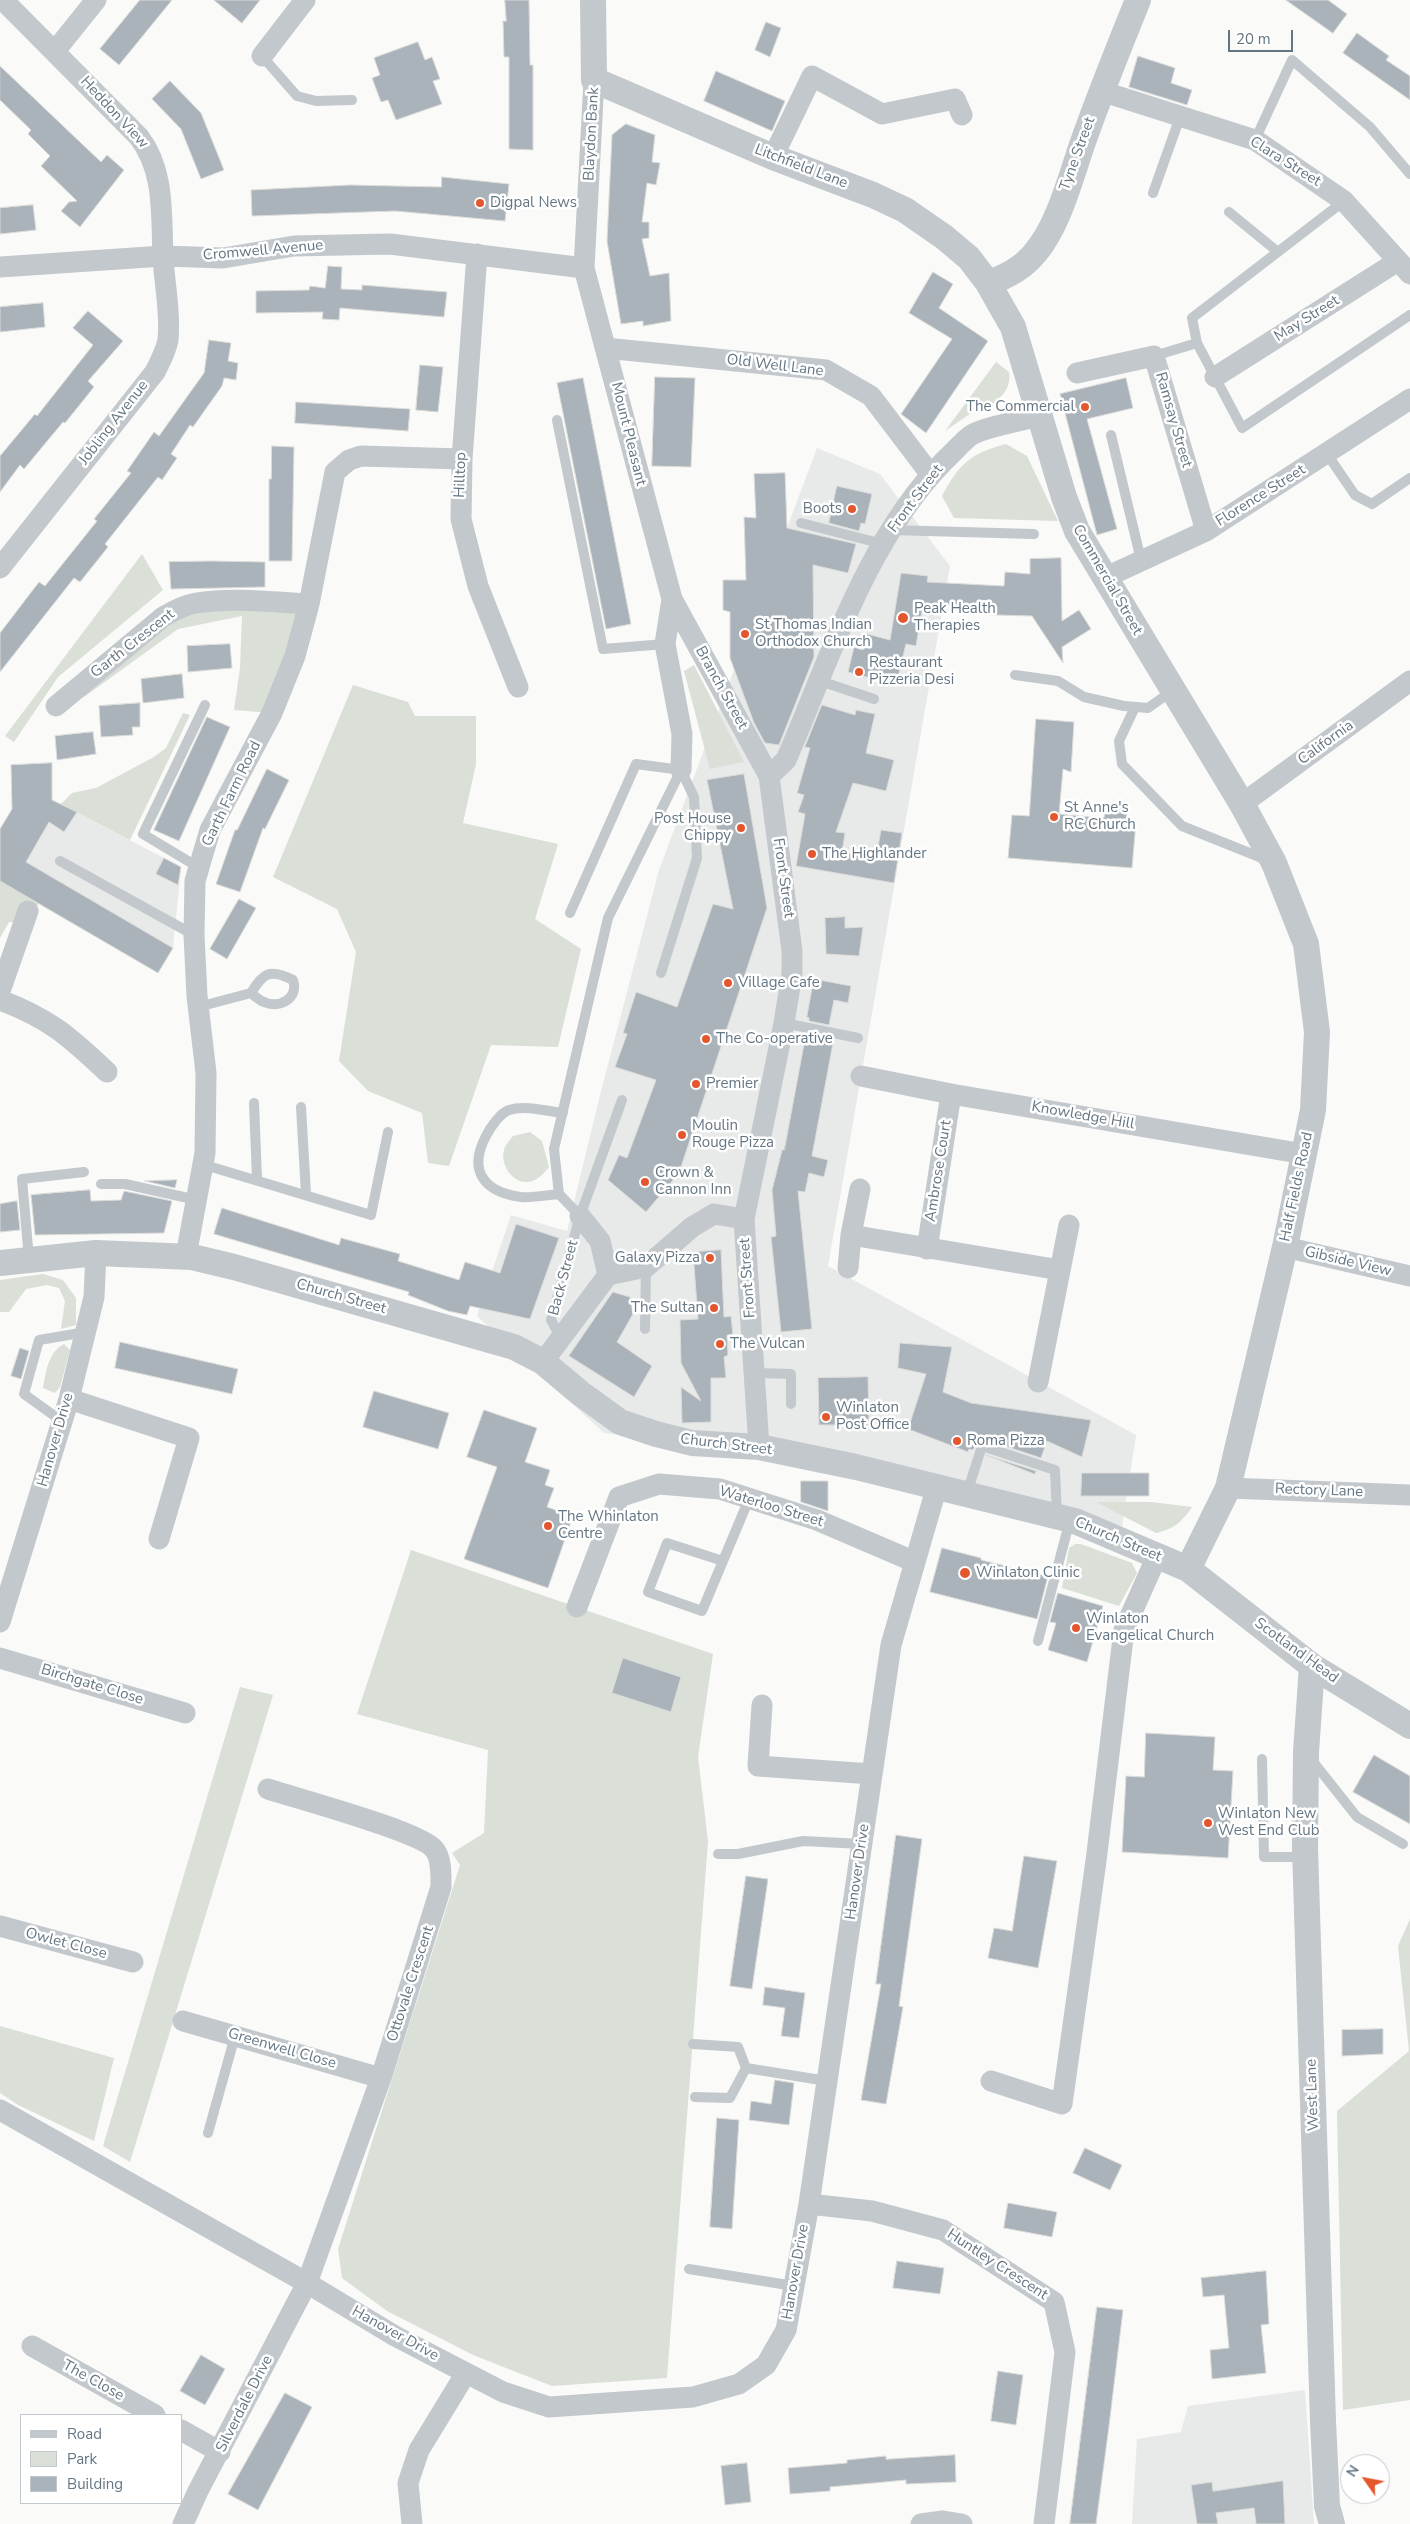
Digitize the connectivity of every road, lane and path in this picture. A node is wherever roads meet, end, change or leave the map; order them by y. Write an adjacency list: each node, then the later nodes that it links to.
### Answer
1 (3, 0): 6 (street, Heddon View)
2 (96, 0): 6 (street)
3 (305, 0): 7 (street)
4 (592, 0): 8 (street, Blaydon Bank)
5 (1138, 0): 9 (street, Tyne Street)
6 (55, 51): 21 (street, Heddon View)
7 (262, 56): 10 (lane)
8 (594, 80): 14 (street, Litchfield Lane); 24 (street, Blaydon Bank)
9 (1101, 92): 12 (street, Clara Street); 25 (street, Tyne Street)
10 (352, 100)
11 (962, 115): 14 (street)
12 (1180, 117): 13 (street, Clara Street); 16 (lane)
13 (1255, 140): 15 (lane); 17 (street, Clara Street)
14 (773, 157): 25 (street, Litchfield Lane)
15 (1410, 174)
16 (1153, 193)
17 (1344, 201): 19 (lane); 23 (street, Clara Street)
18 (1229, 212): 19 (lane)
19 (1278, 252): 27 (lane)
20 (477, 254): 21 (street, Cromwell Avenue); 24 (street, Cromwell Avenue); 37 (street, Hilltop)
21 (163, 256): 22 (street, Cromwell Avenue); 45 (street, Jobling Avenue)
22 (0, 266)
23 (1404, 267): 31 (street, May Street)
24 (584, 268): 28 (street, Mount Pleasant)
25 (988, 283): 33 (street, Commercial Street)
26 (1410, 315): 31 (lane)
27 (1197, 343): 29 (lane); 31 (lane)
28 (606, 348): 38 (street, Old Well Lane); 47 (street, Mount Pleasant)
29 (1154, 356): 30 (street, Ramsay Street); 41 (street, Ramsay Street)
30 (1077, 373)
31 (1216, 377)
32 (1410, 399): 36 (street, Florence Street)
33 (1039, 416): 38 (street, Front Street); 46 (street, Commercial Street)
34 (556, 420): 49 (lane)
35 (1111, 435): 44 (lane)
36 (1327, 454): 39 (lane); 41 (street, Florence Street)
37 (462, 459): 48 (street, Garth Farm Road); 53 (street, Hilltop)
38 (931, 475): 43 (street, Front Street)
39 (1410, 478)
40 (801, 523): 43 (lane)
41 (1206, 531): 44 (street, Florence Street)
42 (1034, 534): 43 (lane)
43 (887, 537): 51 (street, Front Street)
44 (1142, 560): 46 (street, Florence Street)
45 (0, 568)
46 (1104, 578): 54 (street, Commercial Street)
47 (672, 599): 49 (street); 60 (street, Branch Street)
48 (309, 604): 57 (street, Garth Crescent); 64 (street, Garth Farm Road)
49 (664, 644): 59 (street)
50 (1015, 675): 58 (lane)
51 (820, 682): 55 (lane); 60 (street, Front Street)
52 (1410, 682): 61 (street, California)
53 (518, 687)
54 (1173, 690): 58 (lane); 61 (street, Commercial Street)
55 (874, 699)
56 (206, 705): 64 (lane)
57 (56, 706)
58 (1136, 707): 63 (lane)
59 (681, 770): 66 (lane); 68 (lane); 81 (lane)
60 (769, 776): 73 (street, Front Street)
61 (1242, 804): 63 (street, Half Fields Road)
62 (60, 861): 67 (lane)
63 (1274, 863): 83 (street, Half Fields Road)
64 (198, 867): 67 (street, Garth Farm Road)
65 (28, 911): 69 (street)
66 (570, 913)
67 (194, 935): 72 (street, Garth Farm Road)
68 (661, 973)
69 (0, 991)
70 (251, 993): 72 (lane)
71 (0, 1000): 75 (street)
72 (198, 1007): 84 (street, Garth Farm Road)
73 (784, 1023): 74 (lane); 93 (street, Front Street)
74 (858, 1038)
75 (107, 1072)
76 (862, 1076): 77 (street, Knowledge Hill)
77 (951, 1094): 83 (street, Knowledge Hill); 97 (street, Ambrose Court)
78 (622, 1100): 92 (lane, Back Street)
79 (254, 1103): 86 (lane)
80 (301, 1106): 89 (lane)
81 (562, 1113): 90 (lane); 90 (lane)
82 (388, 1132): 89 (lane)
83 (1304, 1154): 96 (street, Half Fields Road)
84 (205, 1165): 86 (lane); 91 (street, Garth Farm Road)
85 (84, 1172): 100 (lane)
86 (257, 1179): 89 (lane)
87 (101, 1184): 91 (lane)
88 (860, 1188): 95 (street)
89 (306, 1194)
90 (560, 1194): 92 (lane)
91 (197, 1200): 99 (street, Garth Farm Road)
92 (580, 1216): 105 (street, Back Street); 109 (lane, Back Street)
93 (744, 1219): 102 (street); 111 (street, Front Street)
94 (1069, 1225): 104 (street)
95 (851, 1235): 97 (street); 103 (street)
96 (1285, 1247): 106 (street, Gibside View); 118 (street, Half Fields Road)
97 (927, 1249): 104 (street)
98 (96, 1253): 99 (street, Church Street); 100 (street, Church Street); 108 (street, Hanover Drive)
99 (176, 1256): 110 (street, Church Street)
100 (29, 1260): 101 (street, Church Street)
101 (0, 1263)
102 (646, 1267): 105 (street); 107 (lane)
103 (848, 1268)
104 (1060, 1270): 112 (street)
105 (608, 1275): 109 (street)
106 (1410, 1276)
107 (645, 1329)
108 (86, 1332): 113 (street, Hanover Drive); 115 (lane)
109 (561, 1338): 110 (street)
110 (543, 1362): 116 (street, Church Street)
111 (755, 1373): 114 (lane); 116 (street, Front Street)
112 (1038, 1382)
113 (69, 1399): 115 (street, Hanover Drive); 123 (street)
114 (791, 1404)
115 (63, 1422): 129 (street, Hanover Drive)
116 (759, 1447): 117 (street, Church Street)
117 (937, 1486): 119 (street, Church Street); 126 (street, Hanover Drive)
118 (1228, 1488): 120 (street, Rectory Lane); 127 (street, Half Fields Road)
119 (966, 1494): 122 (street, Church Street); 122 (lane)
120 (1410, 1495)
121 (749, 1499): 125 (lane); 126 (street, Waterloo Street); 128 (street, Waterloo Street)
122 (1064, 1518): 124 (street, Church Street); 130 (lane)
123 (159, 1539)
124 (1157, 1556): 127 (street, Church Street); 151 (street)
125 (723, 1561): 125 (lane)
126 (915, 1562): 138 (street, Hanover Drive)
127 (1188, 1569): 132 (street, Scotland Head)
128 (577, 1607)
129 (0, 1622)
130 (1038, 1641)
131 (0, 1658): 134 (street, Birchgate Close)
132 (1312, 1666): 135 (street, Scotland Head); 136 (street, West Lane)
133 (762, 1705): 138 (street)
134 (185, 1713)
135 (1410, 1726)
136 (1306, 1752): 141 (lane); 143 (street, West Lane)
137 (1262, 1759): 143 (lane)
138 (872, 1774): 140 (street, Hanover Drive)
139 (268, 1789): 150 (street, Ottovale Crescent)
140 (862, 1844): 142 (lane); 152 (street, Hanover Drive)
141 (1403, 1844)
142 (718, 1854)
143 (1305, 1857): 170 (street, West Lane)
144 (0, 1926): 145 (street, Owlet Close)
145 (133, 1962)
146 (183, 2021): 147 (street, Greenwell Close)
147 (235, 2036): 150 (street, Greenwell Close); 155 (lane)
148 (693, 2044): 149 (lane)
149 (746, 2068): 152 (lane); 153 (lane)
150 (381, 2078): 158 (street, Ottovale Crescent)
151 (991, 2081)
152 (827, 2082): 156 (street, Hanover Drive)
153 (695, 2096)
154 (0, 2110): 158 (street, Hanover Drive)
155 (208, 2133)
156 (809, 2204): 159 (street, Hanover Drive); 169 (street, Huntley Crescent)
157 (689, 2269): 159 (lane)
158 (307, 2283): 161 (street, Hanover Drive); 164 (street, Silverdale Drive)
159 (794, 2286): 161 (street, Hanover Drive)
160 (32, 2346): 162 (street, The Close)
161 (466, 2373): 166 (street)
162 (153, 2414)
163 (182, 2431): 164 (street)
164 (220, 2452): 165 (street, Silverdale Drive)
165 (183, 2524)
166 (412, 2524)
167 (921, 2524): 168 (street)
168 (962, 2524)
169 (1044, 2524)
170 (1332, 2524)

